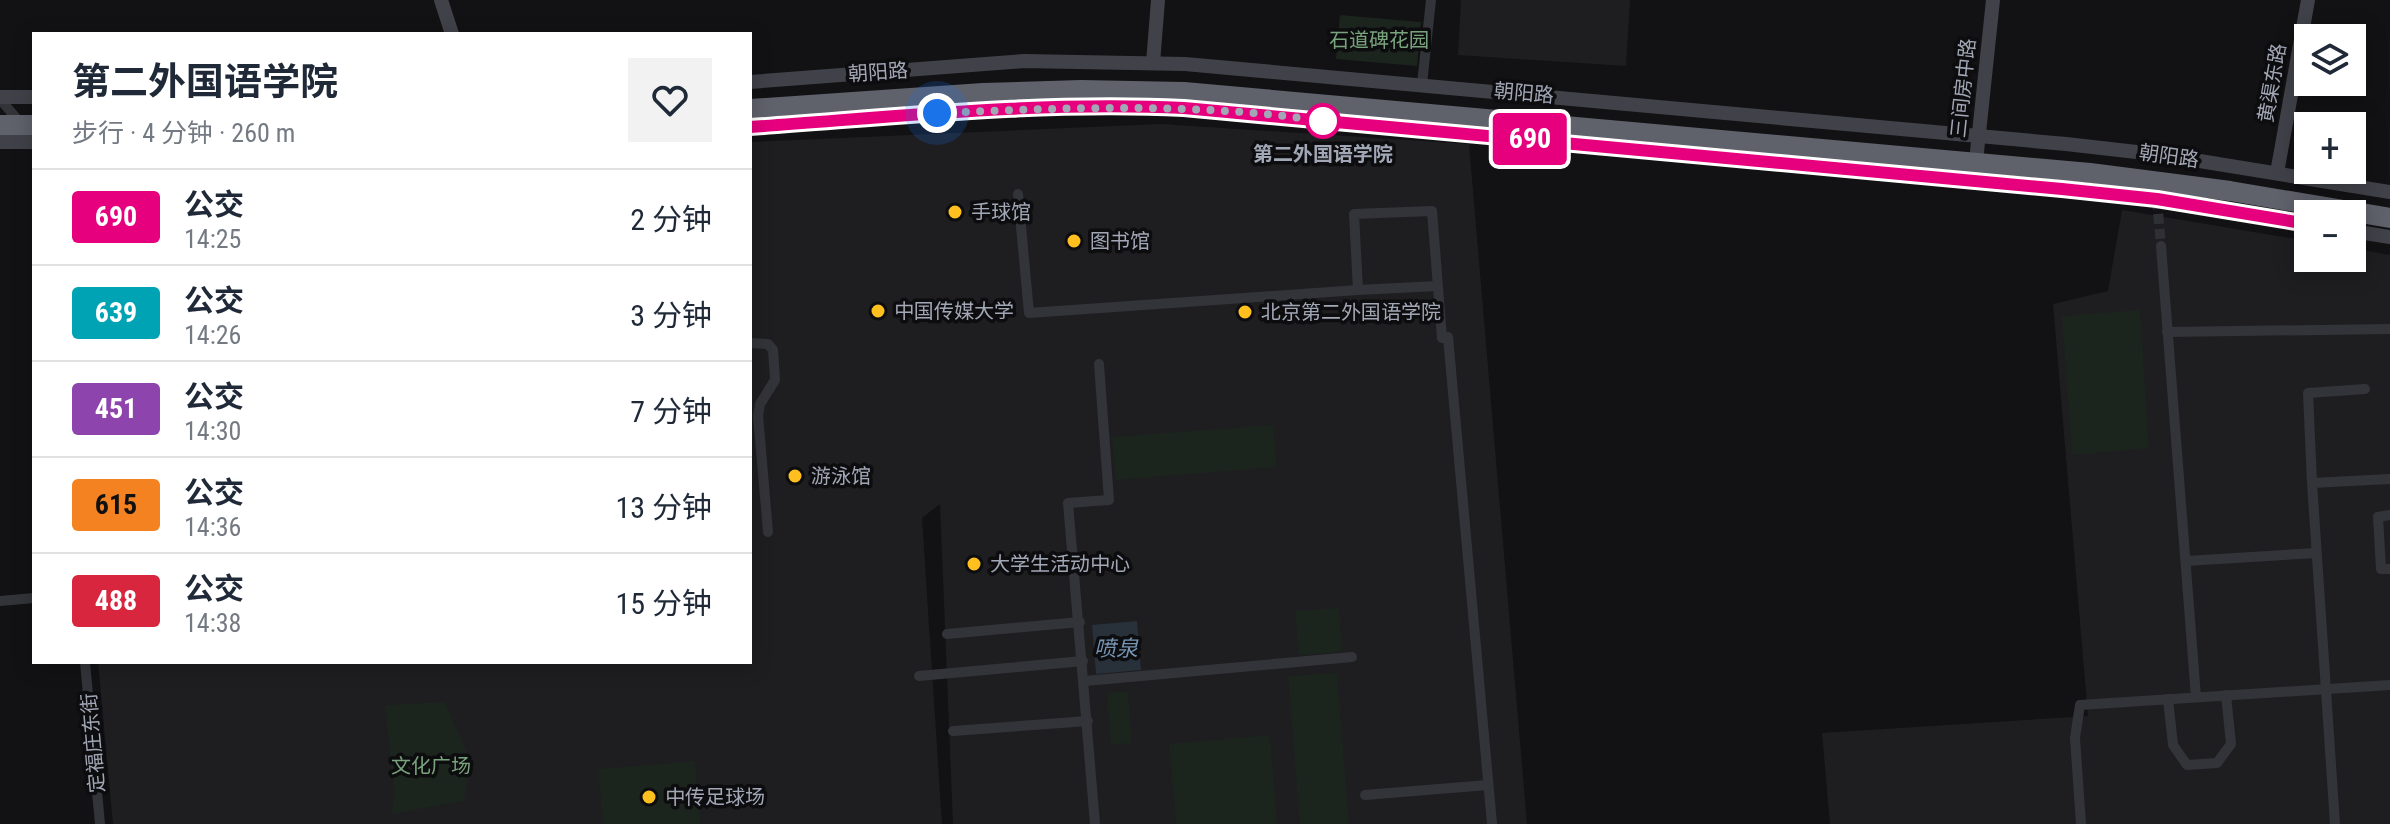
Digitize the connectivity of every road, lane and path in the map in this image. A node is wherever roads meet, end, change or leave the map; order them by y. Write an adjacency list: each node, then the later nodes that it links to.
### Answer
1 (441, 0): 6 (street)
2 (1158, 0): 7 (street)
3 (1431, 0): 9 (street)
4 (1993, 0): 17 (street, 三间房中路)
5 (2308, 0): 18 (street, 黄渠东路)
6 (451, 32)
7 (1153, 63): 8 (street, 朝阳路); 9 (street, 朝阳路)
8 (752, 82)
9 (1422, 84): 13 (street, 朝阳路)
10 (752, 99): 13 (highway, 朝阳路)
11 (32, 100): 14 (street)
12 (752, 109): 13 (highway, 朝阳路)
13 (1537, 117): 15 (street, 朝阳路); 17 (highway, 朝阳路); 17 (street, 朝阳路)
14 (17, 119): 16 (street)
15 (752, 127)
16 (0, 142)
17 (1976, 159): 18 (street, 朝阳路); 21 (highway, 朝阳路); 22 (highway, 朝阳路); 23 (street, 朝阳路)
18 (2277, 173): 19 (street, 朝阳路)
19 (2390, 192)
20 (1018, 194): 28 (street)
21 (2390, 207)
22 (2390, 218)
23 (2294, 222)
24 (2366, 233): 25 (street)
25 (2390, 237)
26 (2161, 246): 30 (street)
27 (1437, 286): 28 (street); 28 (street); 57 (street)
28 (1358, 290)
29 (2390, 329): 30 (street)
30 (2167, 332): 39 (street)
31 (752, 343): 37 (street)
32 (1099, 364): 43 (street)
33 (2365, 389): 35 (street)
34 (2390, 479): 35 (street)
35 (2312, 483): 38 (street)
36 (2390, 515): 40 (street)
37 (768, 532)
38 (2316, 553): 39 (street); 51 (street)
39 (2186, 561): 53 (street)
40 (2390, 569)
41 (32, 598): 42 (street)
42 (0, 601)
43 (1080, 622): 44 (street); 46 (street)
44 (947, 634)
45 (1352, 657): 49 (street)
46 (1083, 661): 48 (street); 49 (street)
47 (85, 664): 59 (street, 定福庄东街)
48 (919, 676)
49 (1085, 681): 55 (street)
50 (2390, 685): 51 (street)
51 (2324, 689): 52 (street); 63 (street)
52 (2226, 695): 53 (street); 54 (street)
53 (2196, 697): 54 (street)
54 (2168, 699): 62 (street)
55 (1088, 721): 56 (street); 60 (street)
56 (953, 731)
57 (1488, 785): 58 (street); 61 (street)
58 (1365, 795)
59 (100, 824)
60 (1095, 824)
61 (1492, 824)
62 (2081, 824)
63 (2335, 824)

